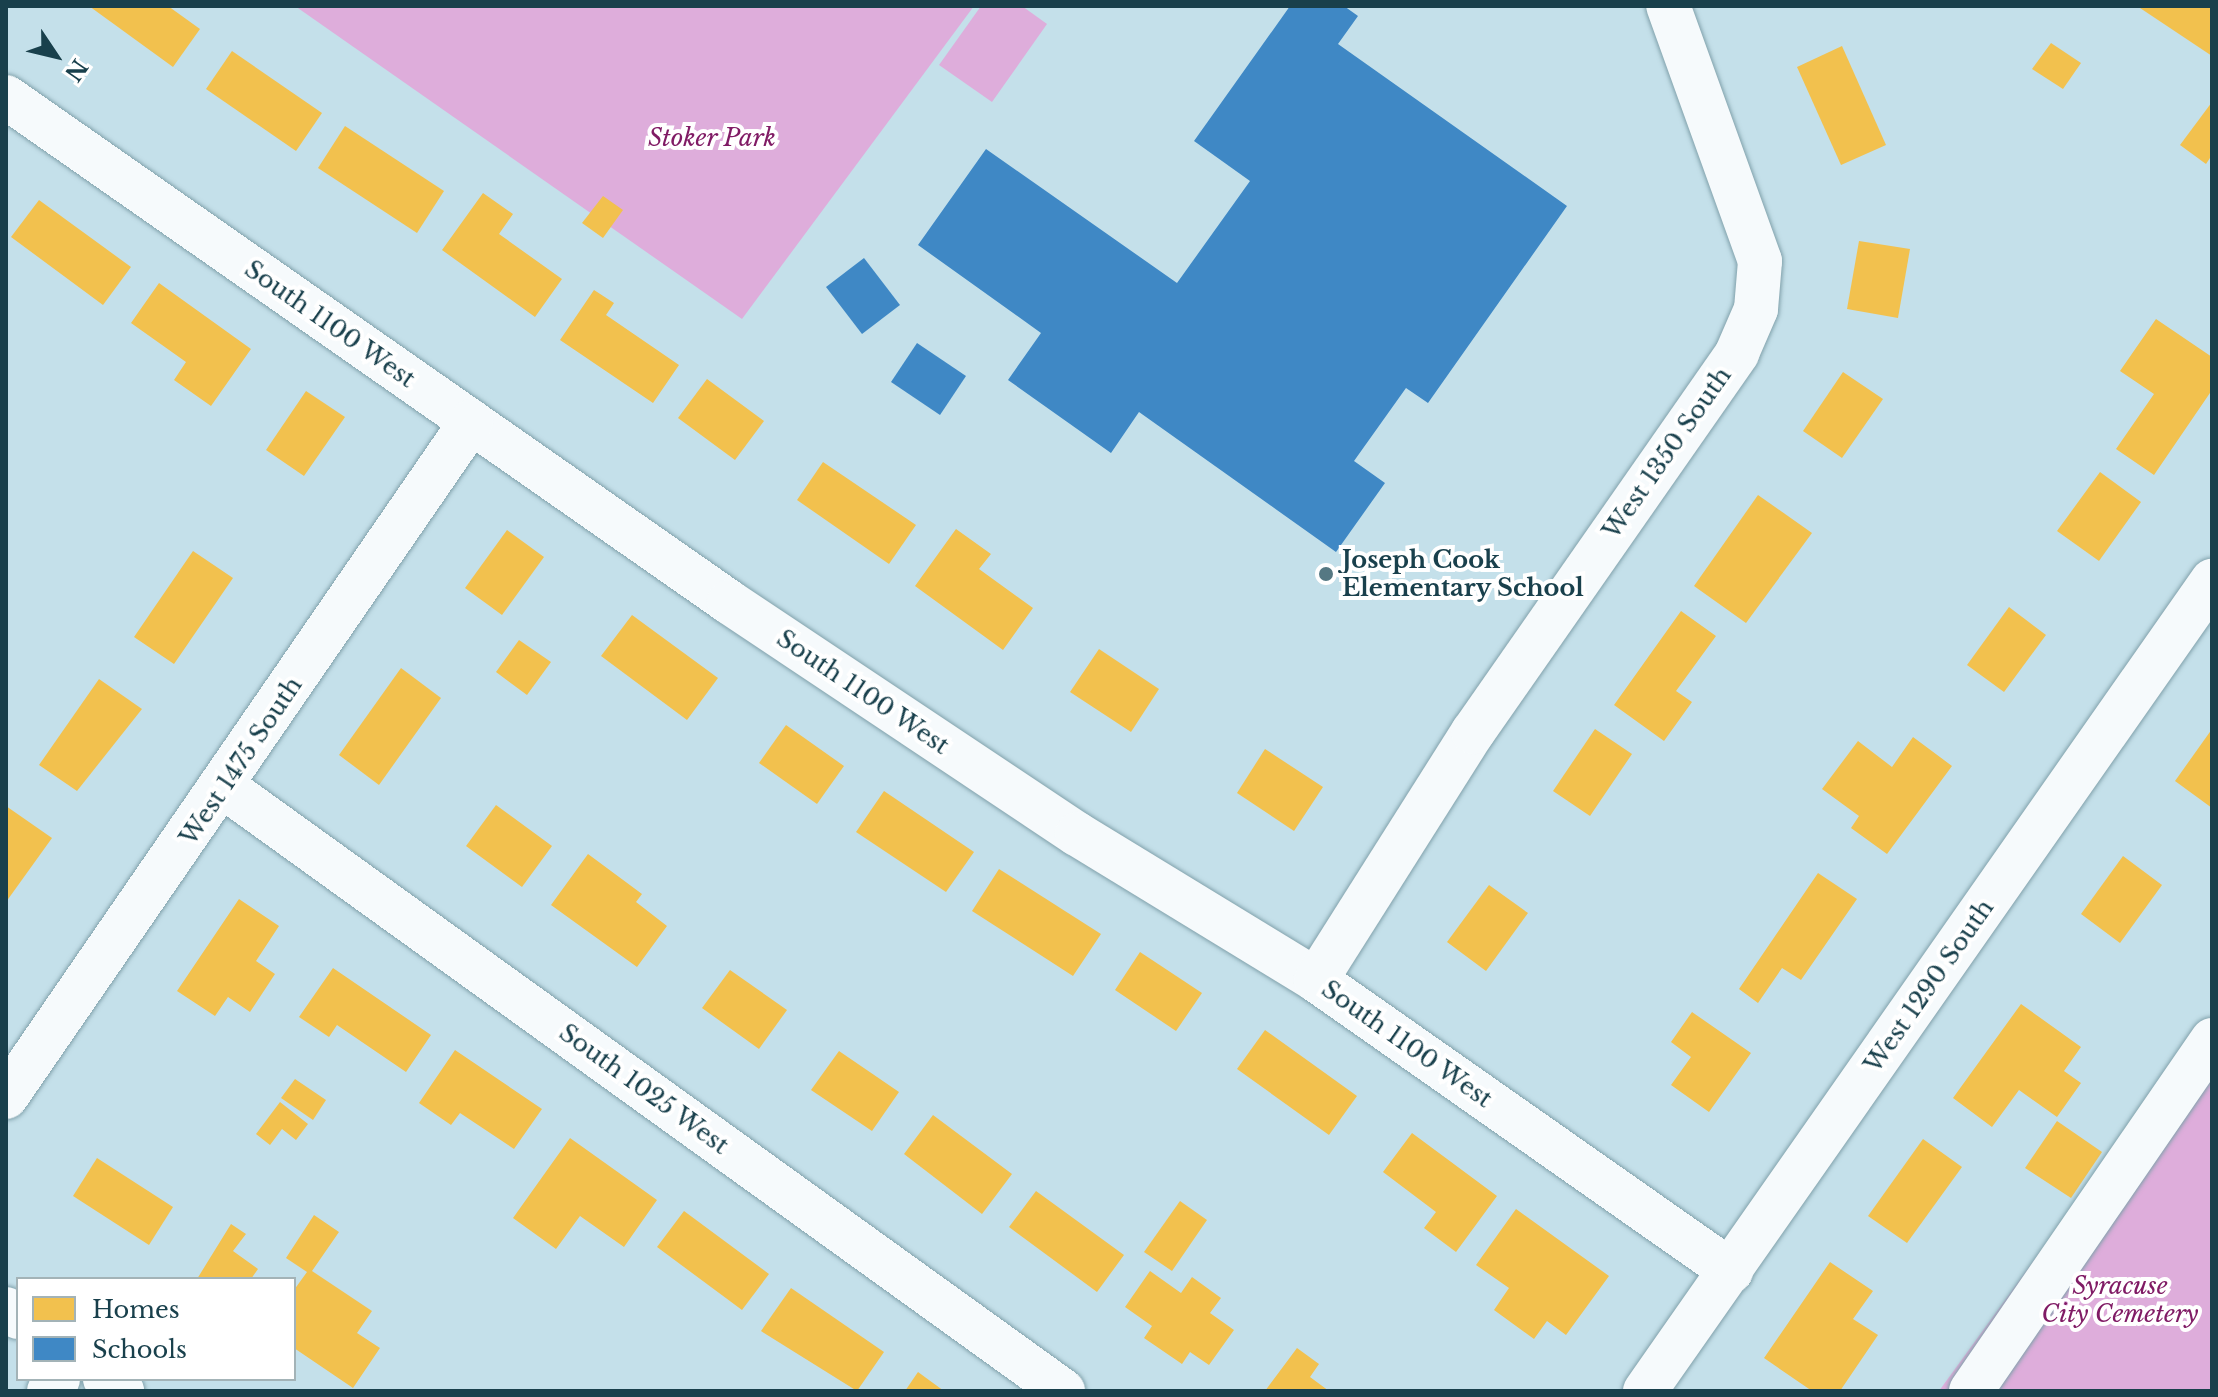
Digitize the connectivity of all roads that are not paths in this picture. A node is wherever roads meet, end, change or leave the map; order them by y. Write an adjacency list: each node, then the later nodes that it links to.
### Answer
1 (1668, 6): 6 (street, West 1350 South)
2 (6, 97): 3 (street, South 1100 West)
3 (471, 422): 5 (street, West 1475 South); 6 (street, South 1100 West)
4 (2212, 581): 9 (street, West 1290 South)
5 (224, 787): 8 (street, West 1475 South); 10 (street, South 1025 West)
6 (1316, 980): 9 (street, South 1100 West)
7 (2212, 1040): 12 (street)
8 (6, 1097)
9 (1731, 1271): 11 (street, West 1290 South)
10 (1063, 1391)
11 (1645, 1391)
12 (1971, 1391)

